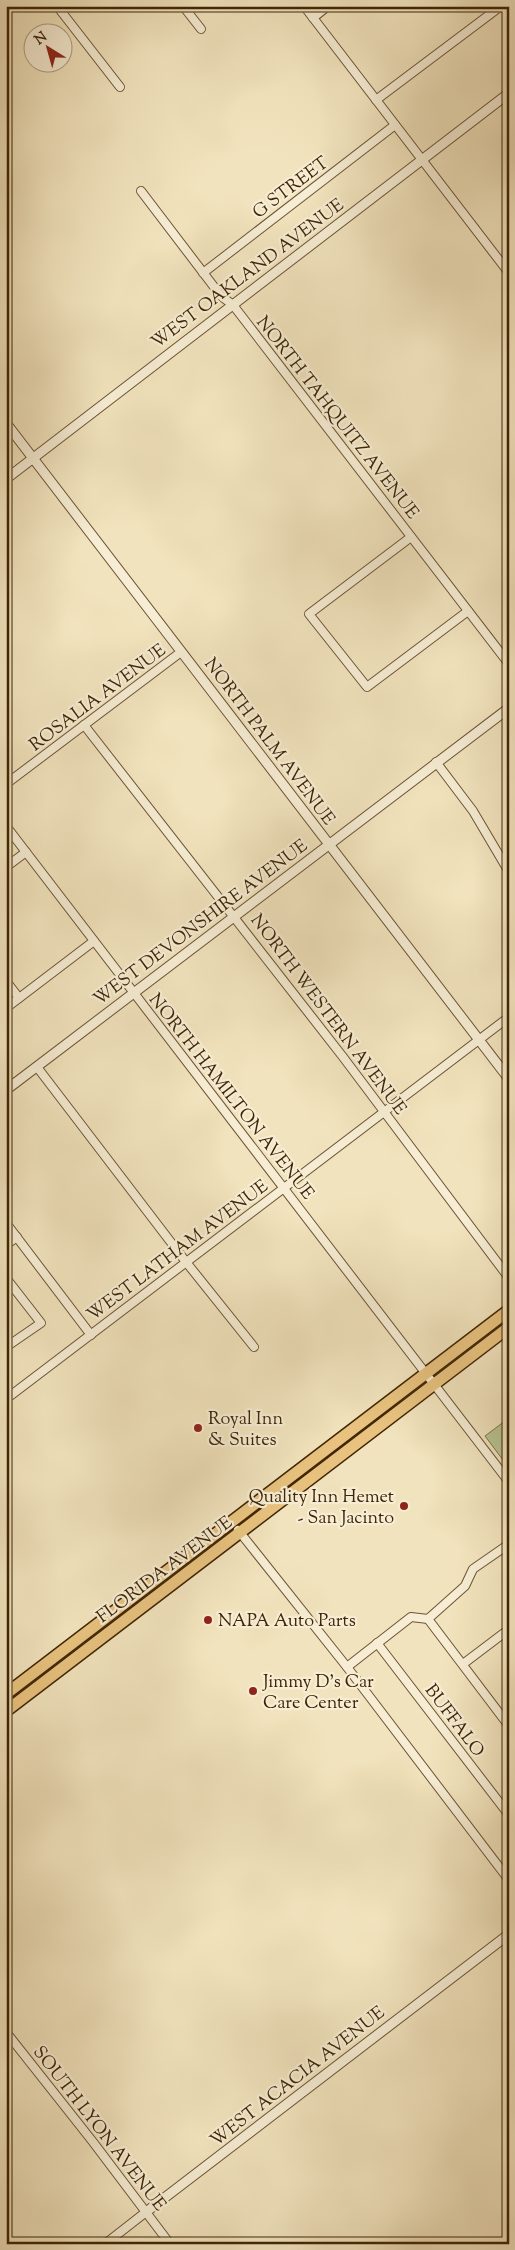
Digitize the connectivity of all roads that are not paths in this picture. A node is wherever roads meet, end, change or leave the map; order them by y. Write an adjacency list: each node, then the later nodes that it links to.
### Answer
1 (57, 6): 8 (street)
2 (183, 6): 7 (street)
3 (304, 6): 6 (street)
4 (328, 6): 6 (street)
5 (501, 6): 10 (street)
6 (313, 18): 10 (street)
7 (201, 29)
8 (120, 87)
9 (509, 93): 12 (street, WEST OAKLAND AVENUE)
10 (376, 100): 11 (street)
11 (395, 125): 12 (street); 14 (street, G STREET)
12 (422, 160): 15 (street); 16 (street, WEST OAKLAND AVENUE)
13 (141, 191): 14 (street, NORTH TAHQUITZ AVENUE)
14 (203, 273): 16 (street, NORTH TAHQUITZ AVENUE)
15 (509, 273)
16 (233, 305): 18 (street, WEST OAKLAND AVENUE); 20 (street, NORTH TAHQUITZ AVENUE)
17 (6, 423): 18 (street, NORTH PALM AVENUE)
18 (33, 458): 19 (street, WEST OAKLAND AVENUE); 22 (street, NORTH PALM AVENUE)
19 (6, 479)
20 (411, 537): 21 (street, NORTH TAHQUITZ AVENUE); 21 (street)
21 (468, 611): 23 (street, NORTH TAHQUITZ AVENUE)
22 (181, 652): 25 (street, ROSALIA AVENUE); 29 (street, NORTH PALM AVENUE)
23 (509, 664)
24 (509, 708): 26 (street, WEST DEVONSHIRE AVENUE)
25 (84, 724): 27 (street, ROSALIA AVENUE); 33 (street, NORTH WESTERN AVENUE)
26 (436, 762): 29 (street, WEST DEVONSHIRE AVENUE); 32 (street)
27 (6, 784)
28 (6, 826): 30 (street, NORTH HAMILTON AVENUE)
29 (328, 844): 33 (street, WEST DEVONSHIRE AVENUE); 40 (street, NORTH PALM AVENUE)
30 (26, 852): 31 (street); 34 (street, NORTH HAMILTON AVENUE)
31 (6, 867)
32 (509, 872)
33 (235, 916): 36 (street, WEST DEVONSHIRE AVENUE); 44 (street, NORTH WESTERN AVENUE)
34 (94, 941): 36 (street, NORTH HAMILTON AVENUE); 37 (street)
35 (6, 981): 37 (street)
36 (134, 993): 41 (street, WEST DEVONSHIRE AVENUE); 45 (street, NORTH HAMILTON AVENUE)
37 (19, 998): 38 (street)
38 (6, 1008)
39 (509, 1017): 40 (street, WEST LATHAM AVENUE)
40 (478, 1040): 42 (street, NORTH PALM AVENUE); 44 (street, WEST LATHAM AVENUE)
41 (37, 1067): 43 (street, WEST DEVONSHIRE AVENUE); 49 (street)
42 (509, 1079)
43 (6, 1090)
44 (384, 1111): 45 (street, WEST LATHAM AVENUE); 51 (street, NORTH WESTERN AVENUE)
45 (284, 1188): 49 (street, WEST LATHAM AVENUE); 57 (street, NORTH HAMILTON AVENUE)
46 (6, 1223): 47 (street)
47 (17, 1237): 48 (street); 54 (street)
48 (6, 1245)
49 (186, 1262): 54 (street, WEST LATHAM AVENUE); 56 (street)
50 (6, 1278): 55 (street)
51 (509, 1278)
52 (509, 1310): 57 (main road, FLORIDA AVENUE)
53 (509, 1327): 58 (main road, FLORIDA AVENUE)
54 (91, 1335): 59 (street, WEST LATHAM AVENUE)
55 (6, 1347)
56 (254, 1347)
57 (426, 1373): 58 (street, NORTH HAMILTON AVENUE); 61 (main road, FLORIDA AVENUE)
58 (434, 1384): 60 (street, NORTH HAMILTON AVENUE); 62 (main road, FLORIDA AVENUE)
59 (6, 1399)
60 (509, 1482)
61 (231, 1522): 62 (street); 65 (main road, FLORIDA AVENUE)
62 (240, 1533): 69 (street); 71 (main road, FLORIDA AVENUE)
63 (509, 1544): 64 (street)
64 (428, 1619): 67 (street); 68 (street)
65 (102, 1620): 70 (main road, FLORIDA AVENUE); 71 (main road)
66 (509, 1635): 68 (street)
67 (377, 1643): 69 (street); 73 (street, BUFFALO)
68 (463, 1664): 72 (street)
69 (347, 1667): 74 (street)
70 (6, 1694)
71 (8, 1711)
72 (509, 1726)
73 (509, 1815)
74 (509, 1880)
75 (509, 1934): 77 (street, WEST ACACIA AVENUE)
76 (6, 2032): 77 (street, SOUTH LYON AVENUE)
77 (146, 2212): 78 (street, WEST ACACIA AVENUE); 79 (street, SOUTH LYON AVENUE)
78 (105, 2244)
79 (170, 2244)

